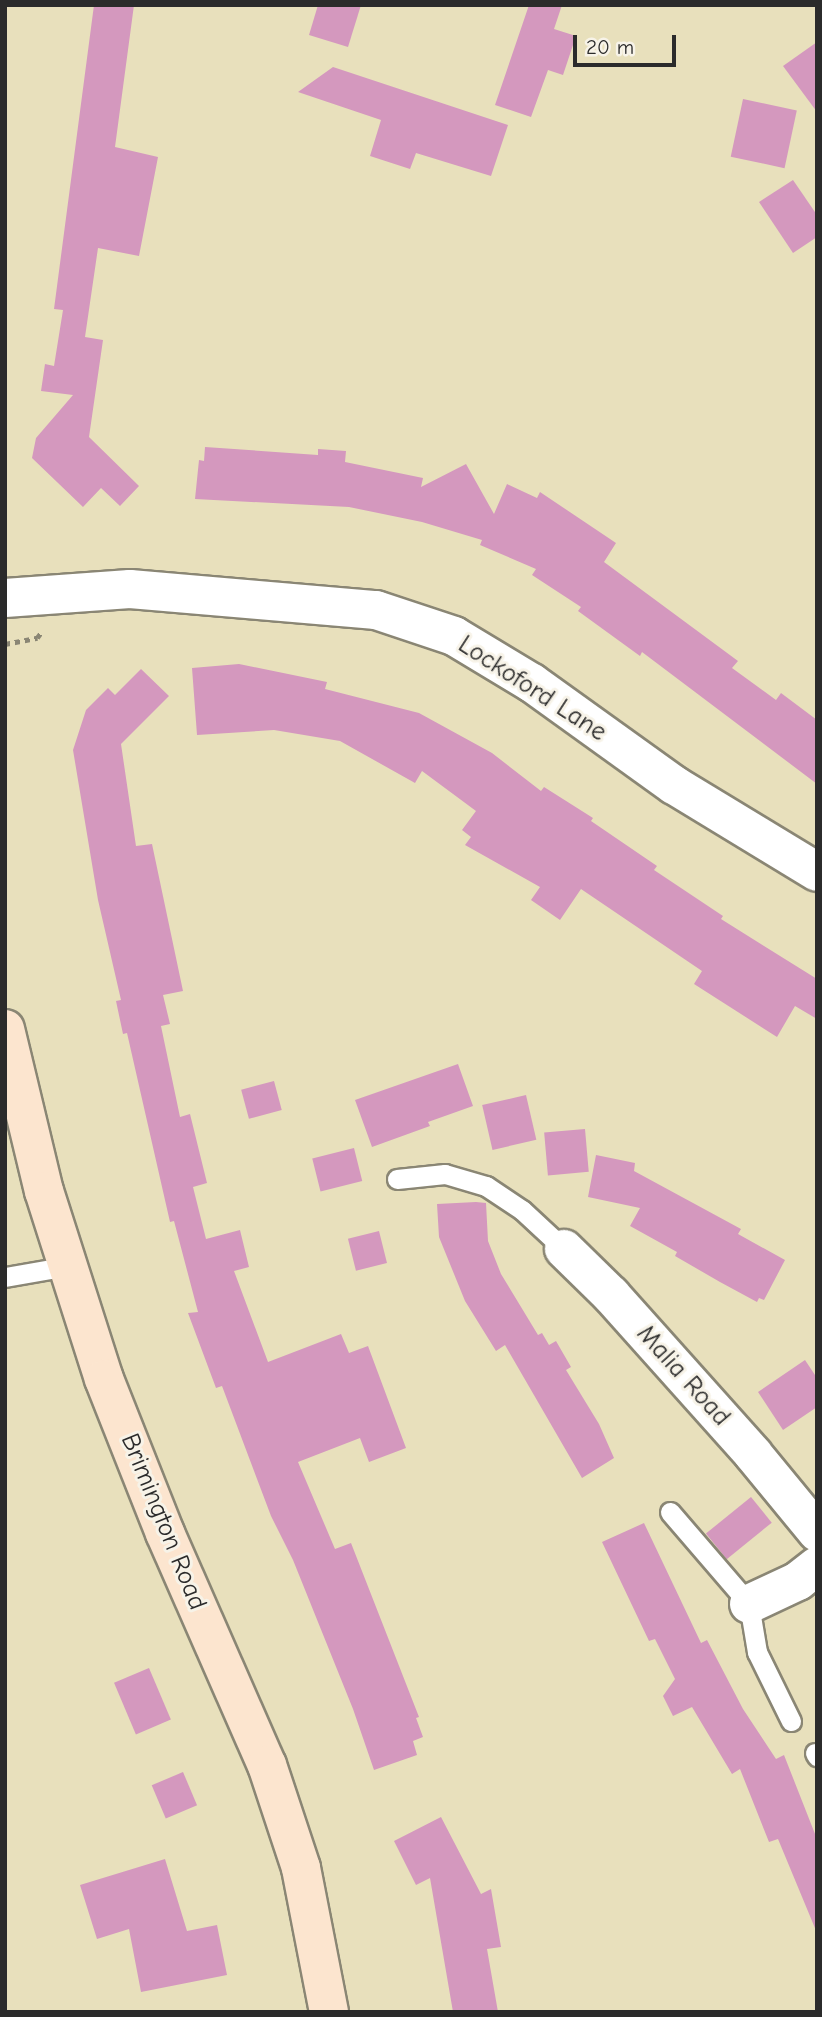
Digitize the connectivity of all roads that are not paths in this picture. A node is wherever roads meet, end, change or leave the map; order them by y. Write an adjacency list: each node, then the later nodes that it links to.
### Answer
1 (5, 598): 2 (street, Lockoford Lane)
2 (817, 872)
3 (5, 1029): 6 (main road, Brimington Road)
4 (397, 1179): 5 (lane)
5 (564, 1249): 8 (street, Malia Road)
6 (68, 1266): 7 (lane); 13 (main road, Brimington Road)
7 (5, 1277)
8 (810, 1511)
9 (670, 1512): 11 (lane)
10 (817, 1566): 11 (street)
11 (749, 1604): 12 (lane)
12 (791, 1721)
13 (329, 2012)

